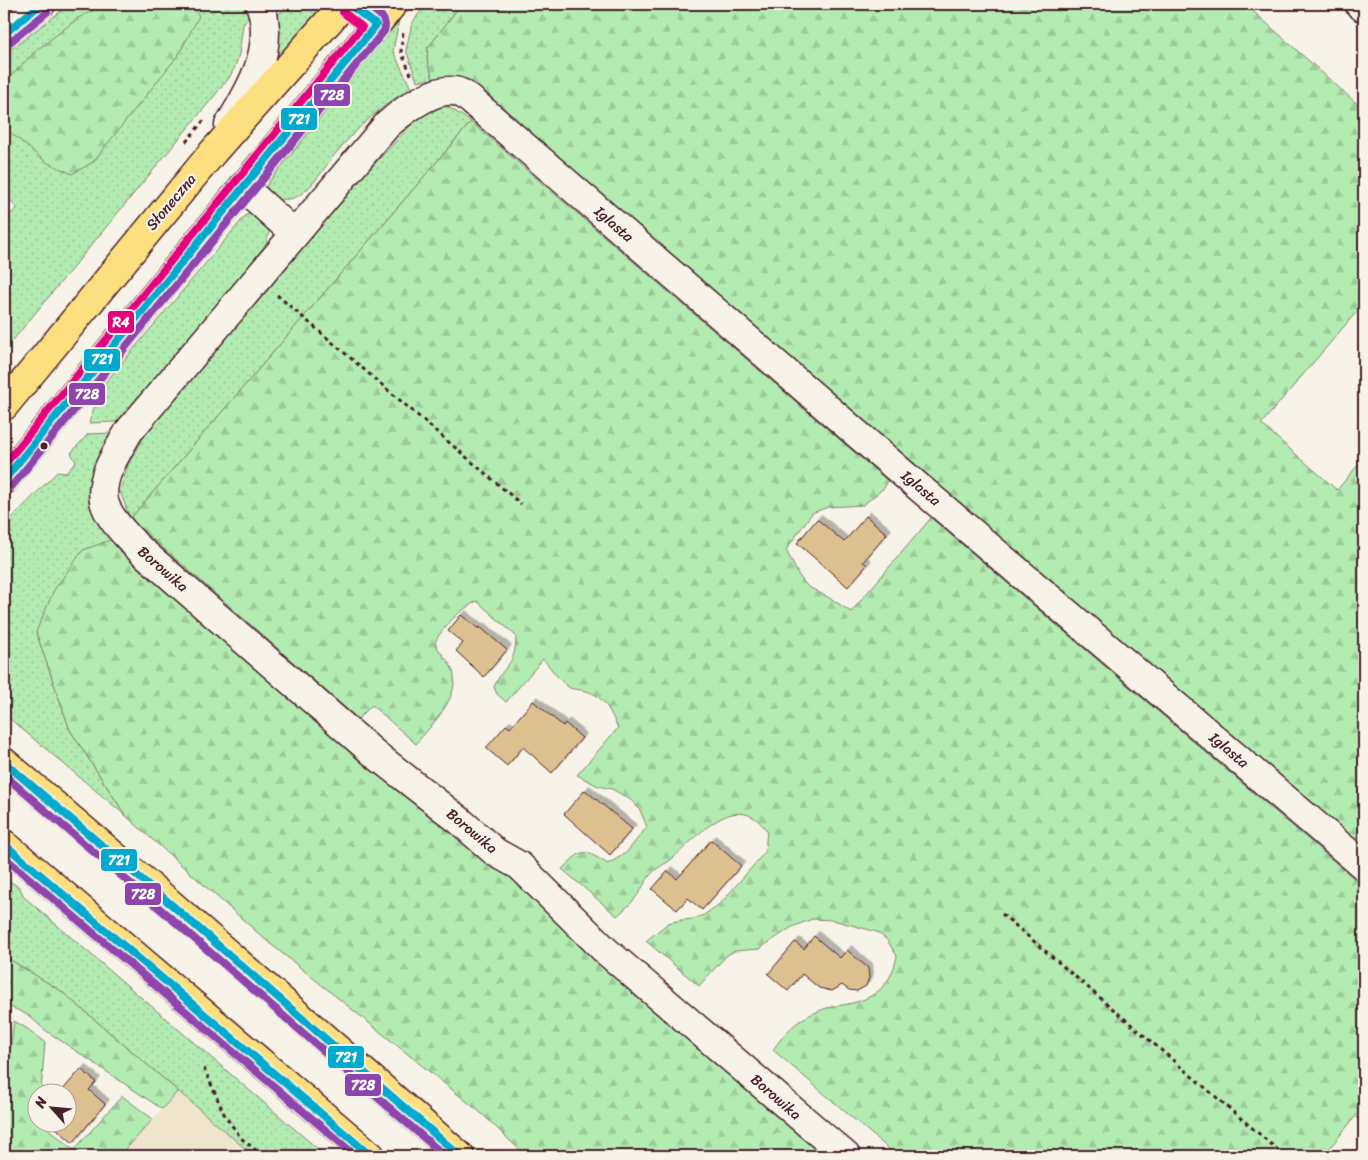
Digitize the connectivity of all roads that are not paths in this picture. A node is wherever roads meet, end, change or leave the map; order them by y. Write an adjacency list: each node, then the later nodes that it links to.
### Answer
1 (41, 4): 9 (street)
2 (260, 4): 10 (street)
3 (344, 4): 10 (main road, Słoneczna)
4 (349, 4): 8 (street)
5 (1359, 4): 6 (street)
6 (1364, 8)
7 (398, 14): 8 (main road)
8 (376, 25): 11 (main road)
9 (4, 34)
10 (213, 152): 13 (main road, Słoneczna)
11 (243, 187): 12 (street); 14 (main road)
12 (294, 234): 15 (street, Iglasta); 18 (street, Iglasta)
13 (4, 406)
14 (4, 480)
15 (104, 501): 21 (street, Borowika)
16 (4, 762): 20 (main road)
17 (4, 844): 19 (main road)
18 (1364, 866)
19 (371, 1156)
20 (460, 1156)
21 (846, 1156)

